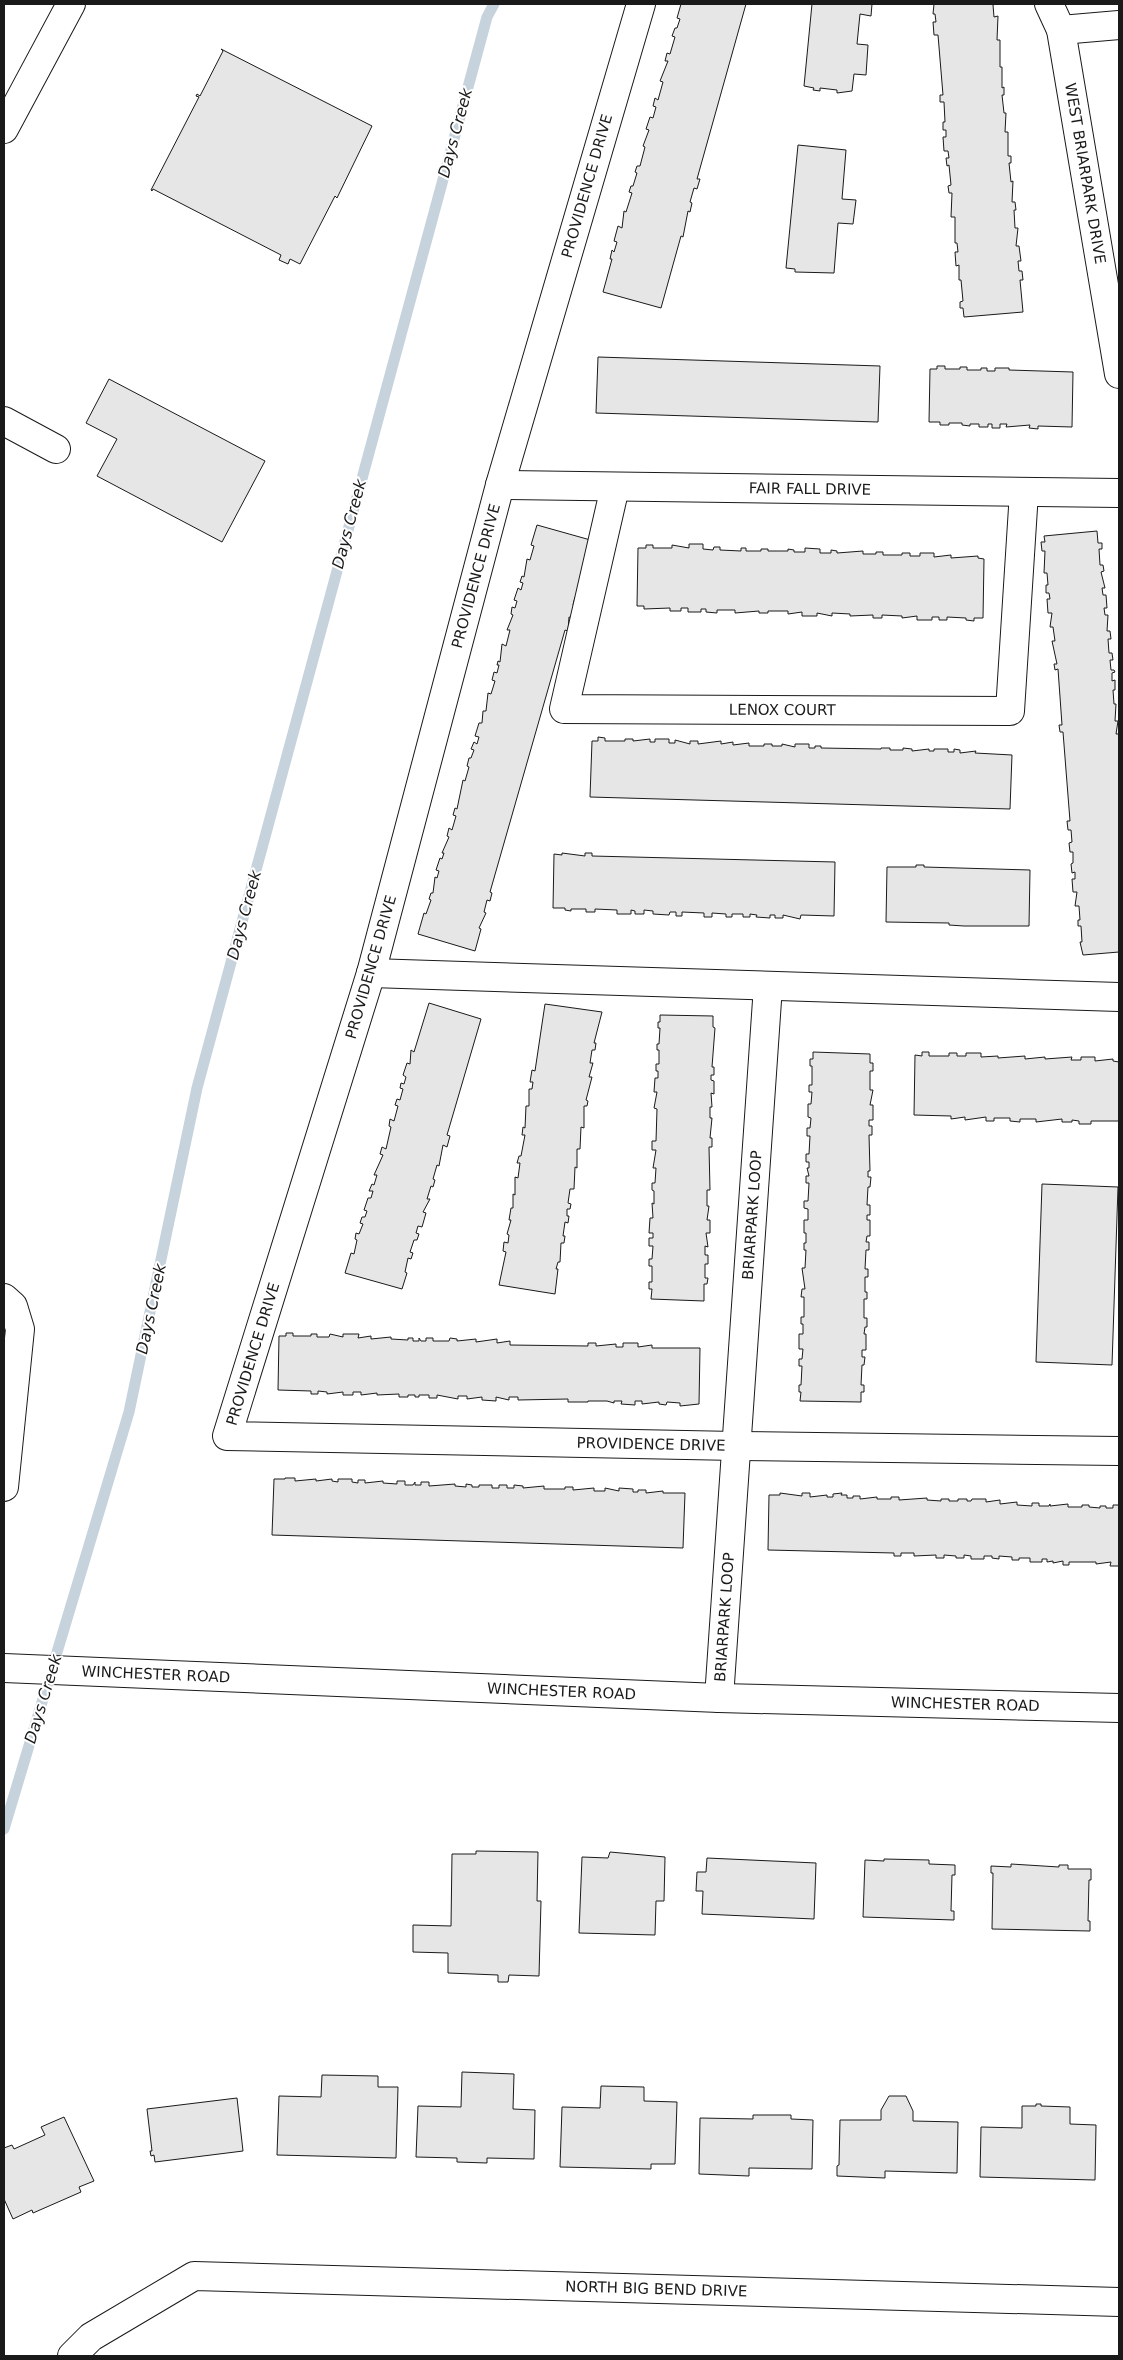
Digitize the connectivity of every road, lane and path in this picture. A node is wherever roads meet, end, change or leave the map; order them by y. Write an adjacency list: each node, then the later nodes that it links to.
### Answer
1 (71, 4): 6 (street)
2 (640, 4): 10 (street, PROVIDENCE DRIVE)
3 (1049, 4): 5 (street)
4 (1119, 25): 5 (street)
5 (1061, 30): 7 (street, WEST BRIARPARK DRIVE)
6 (4, 129)
7 (1119, 374)
8 (4, 421): 9 (street)
9 (56, 449)
10 (500, 485): 11 (street, FAIR FALL DRIVE); 14 (street, PROVIDENCE DRIVE)
11 (615, 487): 12 (street, FAIR FALL DRIVE); 12 (street, LENOX COURT)
12 (1024, 492): 13 (street, FAIR FALL DRIVE)
13 (1119, 493)
14 (371, 973): 15 (street); 19 (street, PROVIDENCE DRIVE)
15 (768, 986): 16 (street); 19 (street, BRIARPARK LOOP)
16 (1119, 998)
17 (4, 1298): 18 (street)
18 (7, 1444): 21 (street)
19 (736, 1446): 20 (street); 23 (street, BRIARPARK LOOP)
20 (1119, 1451)
21 (4, 1487)
22 (4, 1668): 23 (street, WINCHESTER ROAD)
23 (719, 1698): 24 (street, WINCHESTER ROAD)
24 (1119, 1708)
25 (1119, 2302): 26 (street, NORTH BIG BEND DRIVE)
26 (72, 2356)

